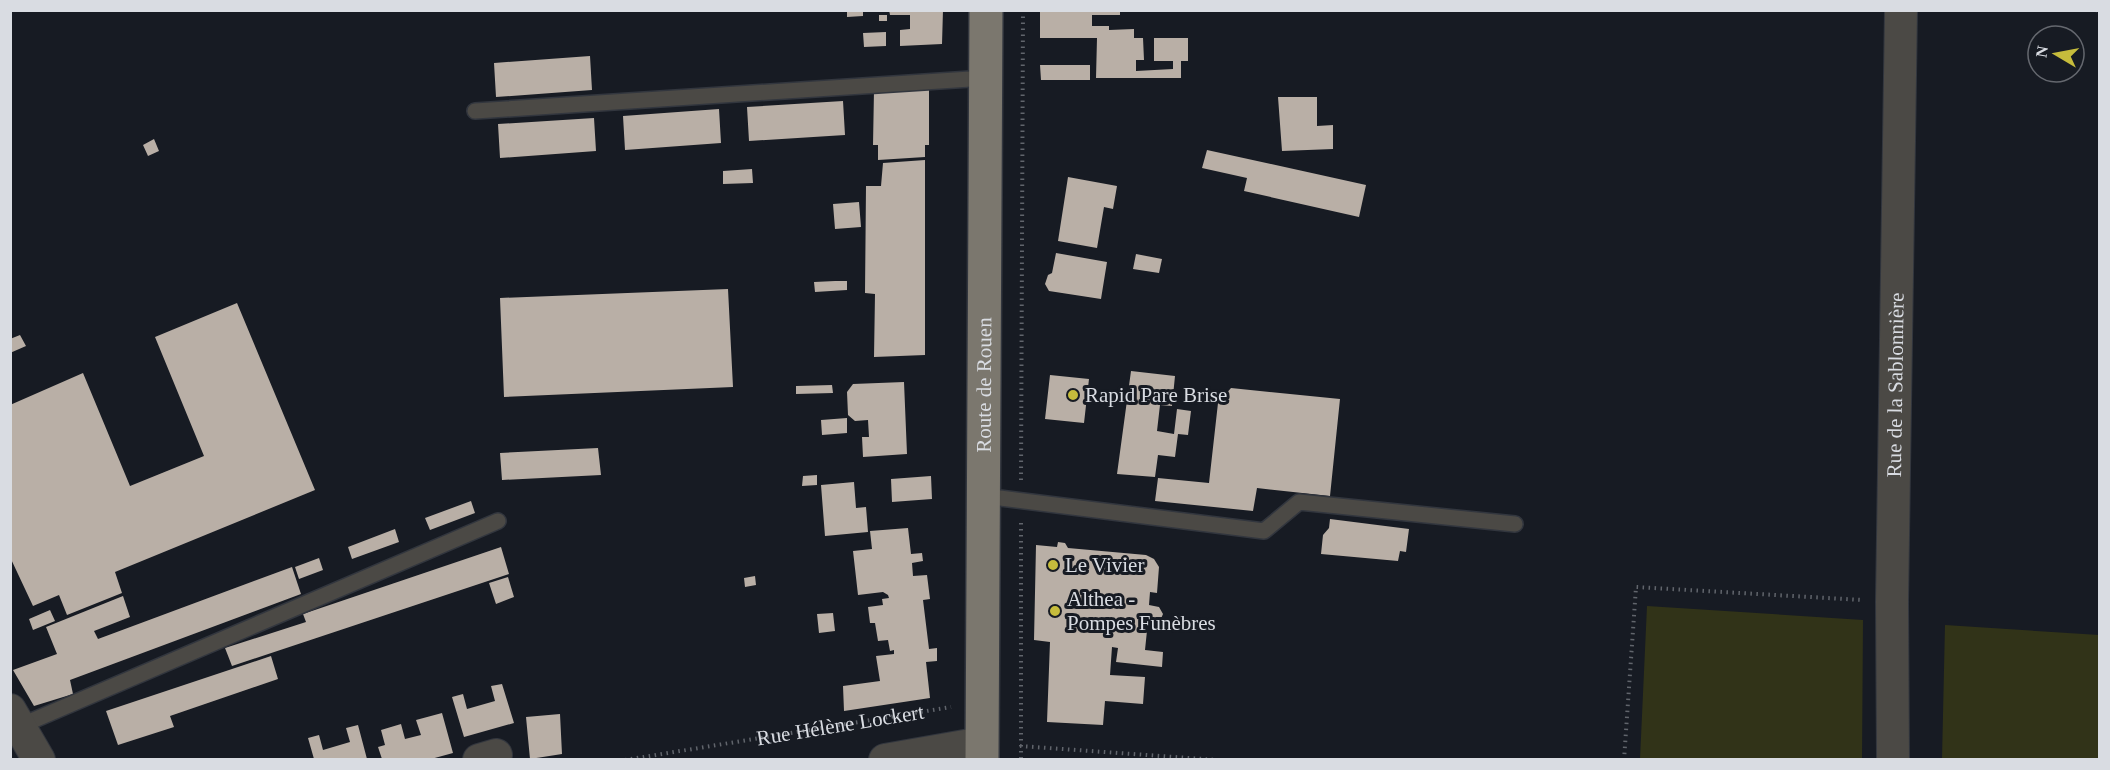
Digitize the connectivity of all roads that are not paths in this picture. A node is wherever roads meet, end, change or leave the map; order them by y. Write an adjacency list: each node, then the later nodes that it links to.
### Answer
1 (986, 10): 3 (main road, Route de Rouen)
2 (1901, 10): 12 (street, Rue de la Sablonnière)
3 (986, 78): 4 (lane); 5 (main road, Route de Rouen)
4 (475, 111)
5 (984, 496): 7 (lane); 9 (main road, Route de Rouen)
6 (498, 521): 8 (lane)
7 (1515, 524)
8 (15, 718): 10 (street)
9 (982, 751): 11 (street)
10 (39, 759)
11 (885, 759)
12 (1893, 759)

